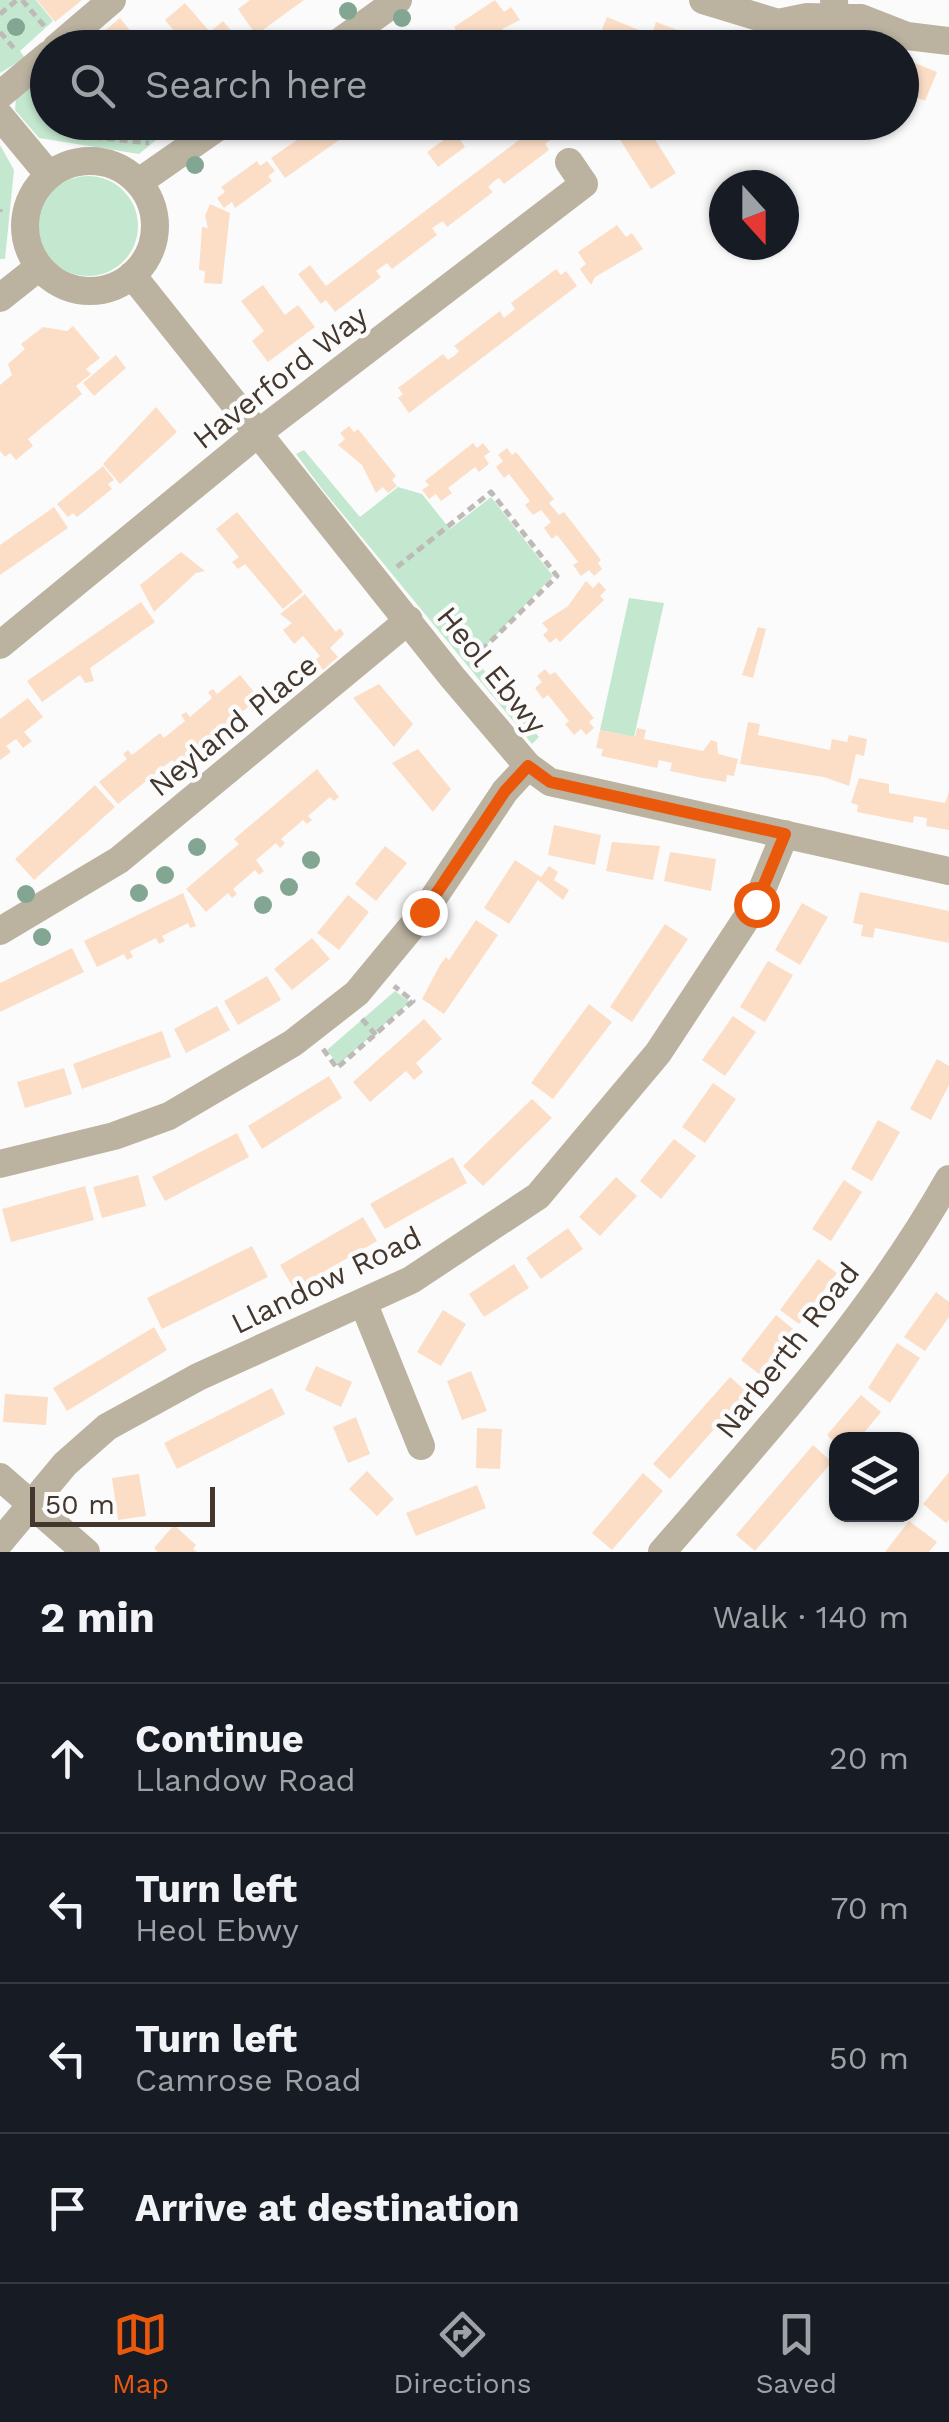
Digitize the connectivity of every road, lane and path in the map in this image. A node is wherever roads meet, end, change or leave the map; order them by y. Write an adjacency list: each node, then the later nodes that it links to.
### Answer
1 (19, 0): 6 (path); 7 (path)
2 (112, 0): 8 (street)
3 (398, 0): 9 (street)
4 (703, 0): 5 (street)
5 (835, 8): 10 (street)
6 (0, 14)
7 (40, 30)
8 (76, 30)
9 (356, 30)
10 (892, 30)
11 (919, 38): 12 (street)
12 (949, 42)
13 (30, 69): 14 (street)
14 (0, 95)
15 (0, 116): 20 (street)
16 (126, 140): 18 (path)
17 (200, 140): 18 (street)
18 (170, 161): 21 (street)
19 (568, 162): 25 (street, Haverford Way)
20 (49, 175): 21 (street); 22 (street)
21 (139, 182): 23 (street)
22 (40, 267): 23 (street); 24 (street)
23 (132, 276): 25 (street, Heol Ebwy)
24 (0, 298)
25 (257, 434): 26 (street, Heol Ebwy); 28 (street, Haverford Way)
26 (379, 581): 27 (street, Heol Ebwy); 29 (path)
27 (409, 620): 29 (street, Heol Ebwy); 33 (street, Neyland Place)
28 (0, 644)
29 (454, 678): 30 (street, Heol Ebwy)
30 (528, 766): 31 (street, Heol Ebwy); 34 (street)
31 (785, 834): 32 (street, Heol Ebwy); 38 (street, Llandow Road)
32 (949, 871)
33 (0, 931)
34 (375, 971): 35 (street); 35 (path)
35 (310, 1030): 36 (street)
36 (0, 1164)
37 (949, 1179): 44 (street, Narberth Road)
38 (363, 1302): 39 (street); 41 (street, Llandow Road)
39 (421, 1446)
40 (0, 1477): 41 (street)
41 (33, 1506): 42 (street, Llandow Road); 43 (street)
42 (0, 1542)
43 (86, 1552)
44 (662, 1552)

